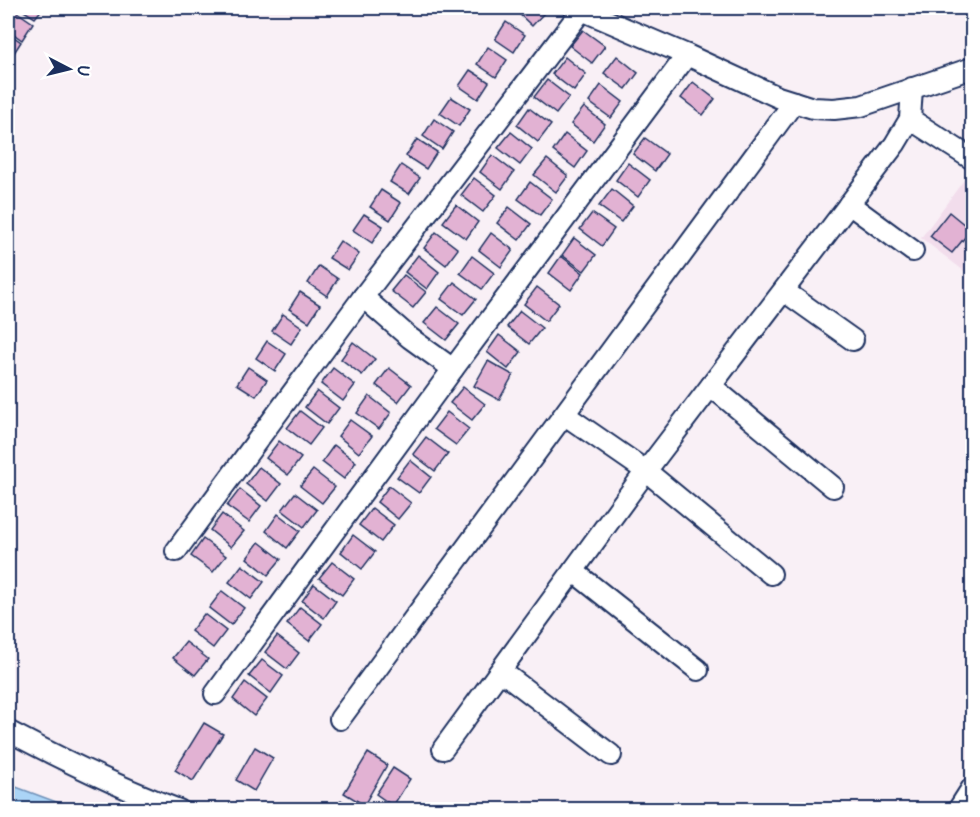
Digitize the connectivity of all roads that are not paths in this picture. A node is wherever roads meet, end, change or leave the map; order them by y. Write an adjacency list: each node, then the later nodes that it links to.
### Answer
1 (579, 9): 2 (street); 11 (street)
2 (687, 55): 5 (street); 13 (street)
3 (972, 68): 4 (street)
4 (912, 88): 5 (street); 6 (street)
5 (794, 102): 15 (street)
6 (910, 120): 7 (street); 8 (street)
7 (972, 159)
8 (849, 204): 9 (street); 10 (street)
9 (913, 251)
10 (784, 291): 12 (street); 14 (street)
11 (363, 297): 13 (street); 18 (street)
12 (854, 340)
13 (453, 369): 23 (street)
14 (711, 386): 16 (street); 17 (street)
15 (565, 415): 16 (street); 24 (street)
16 (646, 471): 19 (street); 20 (street)
17 (833, 487)
18 (176, 551)
19 (573, 571): 21 (street); 22 (street)
20 (771, 574)
21 (698, 670)
22 (501, 671): 26 (street); 27 (street)
23 (215, 694)
24 (340, 719)
25 (8, 731): 29 (street)
26 (443, 749)
27 (611, 755)
28 (972, 788): 30 (street)
29 (180, 810)
30 (958, 810)

